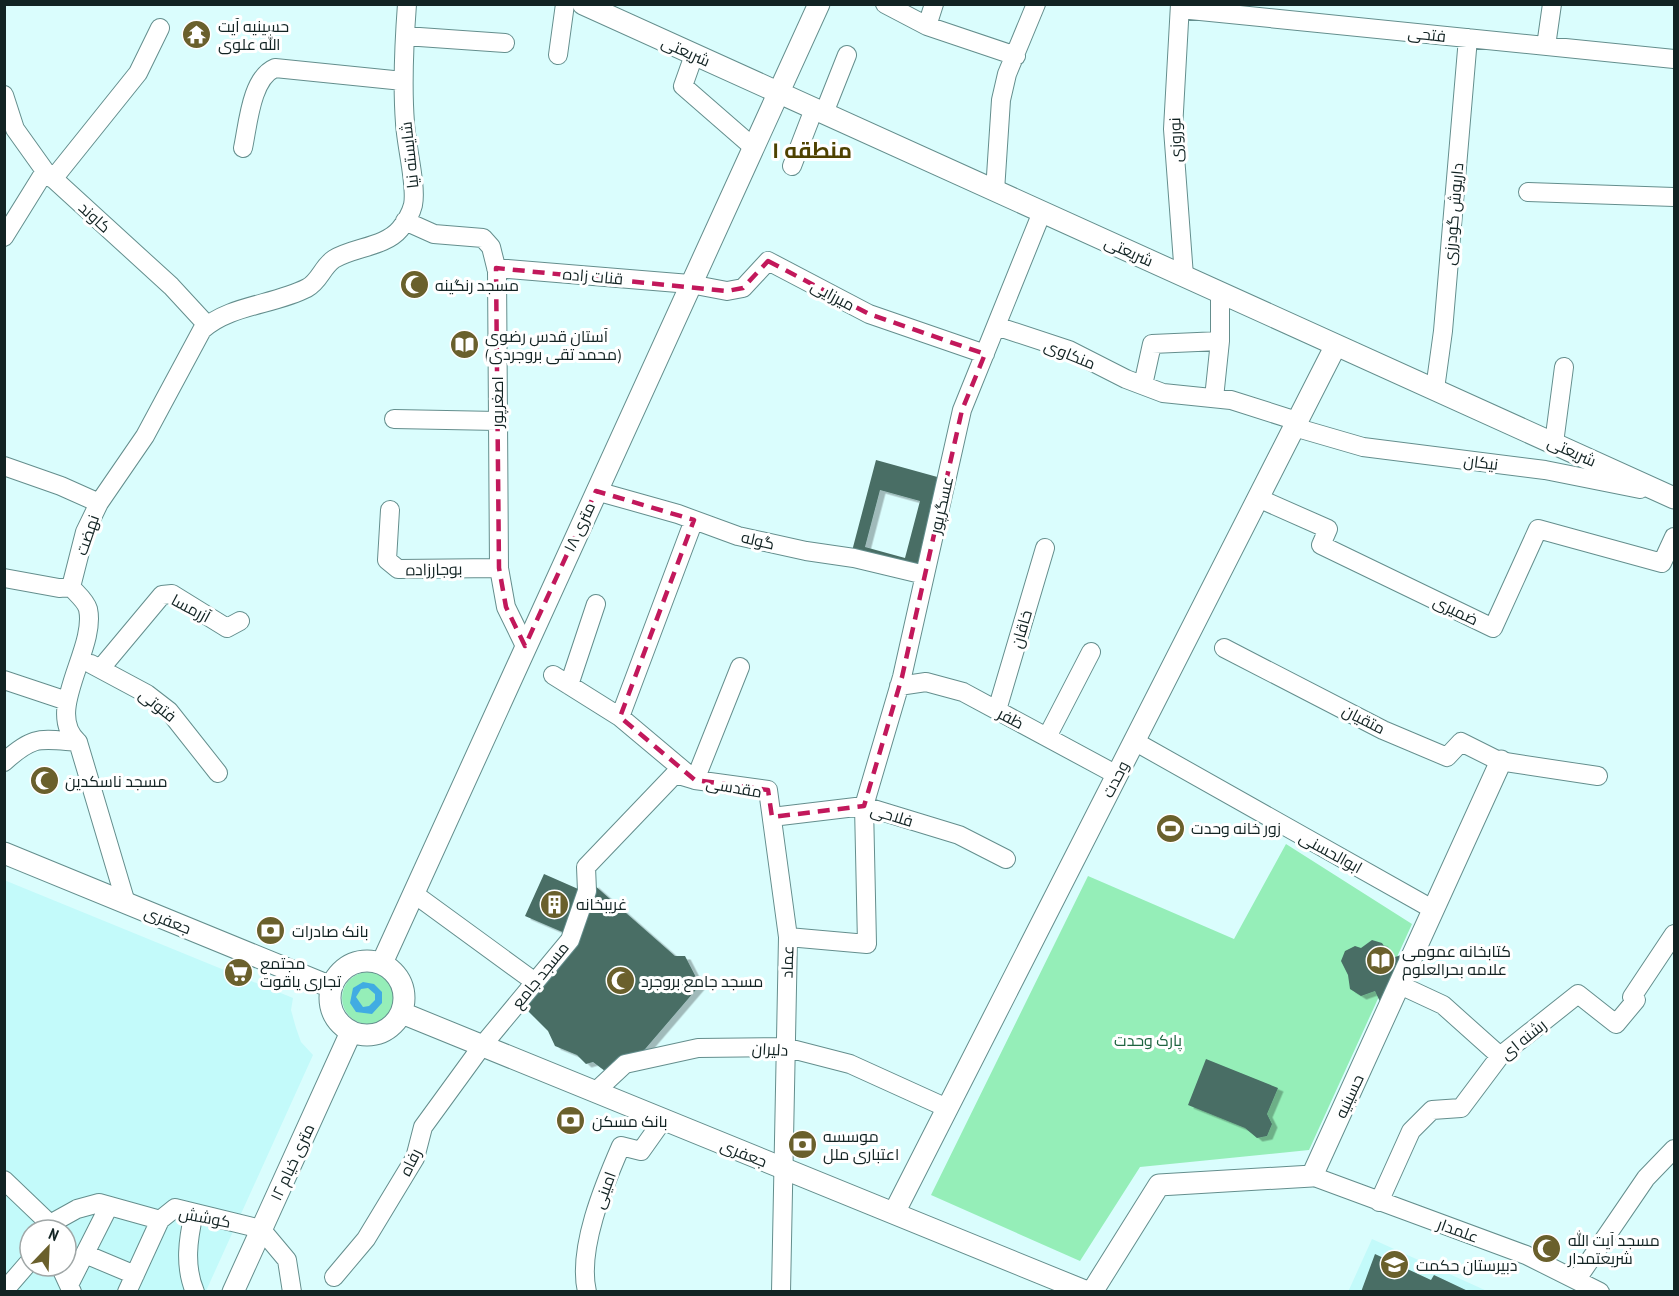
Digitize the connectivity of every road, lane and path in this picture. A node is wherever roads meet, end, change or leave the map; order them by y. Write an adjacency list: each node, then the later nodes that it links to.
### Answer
1 (407, 4): 12 (street, شایسته نیا)
2 (565, 4): 16 (street)
3 (583, 4): 17 (street, شریعتی)
4 (819, 4): 22 (street, ۱۸ متری)
5 (885, 4): 10 (street)
6 (934, 4): 10 (street)
7 (1036, 4): 19 (street)
8 (1552, 4): 15 (street)
9 (1180, 7): 13 (street, فتحی); 36 (street, نوروزی)
10 (927, 26): 19 (street)
11 (160, 28): 28 (street)
12 (405, 36): 14 (street); 21 (street, شایسته نیا)
13 (1468, 38): 15 (street, فتحی); 46 (street, داریوش گودرزی)
14 (505, 43)
15 (1546, 46): 20 (street, فتحی)
16 (558, 55)
17 (694, 55): 22 (street, شریعتی); 25 (street)
18 (847, 55): 24 (street)
19 (1016, 56): 29 (street)
20 (1674, 59)
21 (403, 81): 26 (street); 33 (street, شایسته نیا)
22 (778, 92): 24 (street, شریعتی); 25 (street, ۱۸ متری)
23 (4, 95): 28 (street, کاوند)
24 (819, 111): 27 (street); 29 (street, شریعتی)
25 (753, 147): 37 (street, ۱۸ متری)
26 (243, 148)
27 (792, 166)
28 (49, 175): 34 (street); 39 (street, کاوند)
29 (995, 191): 32 (street, شریعتی)
30 (1528, 192): 31 (street)
31 (1674, 197)
32 (1042, 212): 36 (street, شریعتی); 40 (street, عسگرپور)
33 (405, 221): 35 (street, اصغرپور); 39 (street)
34 (4, 237)
35 (496, 268): 37 (street, قنات زاده); 49 (street, اصغرپور)
36 (1184, 276): 38 (street, شریعتی)
37 (690, 284): 43 (street, میرزایی); 53 (street, ۱۸ متری)
38 (1220, 292): 41 (street); 42 (street, شریعتی)
39 (207, 325): 56 (street, نهضت)
40 (996, 326): 43 (street, عسگرپور); 45 (street, منکاوی)
41 (1220, 341): 45 (street); 47 (street)
42 (1336, 345): 46 (street, شریعتی); 50 (street, وحدت)
43 (985, 354): 62 (street, عسگرپور)
44 (1564, 367): 51 (street)
45 (1143, 385): 47 (street, منکاوی)
46 (1435, 389): 51 (street, شریعتی)
47 (1214, 398): 50 (street, منکاوی)
48 (394, 418): 49 (street)
49 (498, 421): 61 (street, اصغرپور)
50 (1295, 424): 54 (street, نیکان); 55 (street, وحدت)
51 (1554, 443): 54 (street, شریعتی)
52 (4, 466): 56 (street)
53 (596, 490): 58 (street, گوله); 67 (street, ۱۸ متری)
54 (1671, 496)
55 (1258, 498): 59 (street, ضمیری); 81 (street, وحدت)
56 (99, 504): 64 (street, نهضت)
57 (390, 510): 61 (street, بوجارزاده)
58 (694, 520): 62 (street, گوله); 79 (street)
59 (1674, 537)
60 (1045, 548): 78 (street, خاقان)
61 (500, 568): 67 (street, اصغرپور)
62 (925, 576): 76 (street, عسگرپور)
63 (4, 578): 64 (street)
64 (71, 587): 70 (street)
65 (596, 604): 75 (street)
66 (240, 621): 72 (street, آزرمسا)
67 (525, 646): 93 (street, ۱۸ متری)
68 (1224, 648): 83 (street, متقیان)
69 (1091, 652): 80 (street)
70 (81, 659): 72 (street, فتوتی); 77 (street)
71 (740, 667): 88 (street)
72 (101, 668): 85 (street, فتوتی)
73 (553, 675): 75 (street, مقدسی)
74 (4, 680): 77 (street)
75 (570, 686): 79 (street, مقدسی)
76 (899, 686): 78 (street, ظفر); 89 (street, عسگرپور)
77 (67, 700): 82 (street)
78 (997, 710): 80 (street, ظفر)
79 (620, 717): 88 (street, مقدسی)
80 (1047, 737): 86 (street, ظفر)
81 (1134, 741): 86 (street, وحدت); 95 (street, ابوالحسنی)
82 (78, 742): 84 (street); 94 (street)
83 (1501, 761): 87 (street); 95 (street, حسینیه)
84 (4, 762)
85 (218, 773)
86 (1117, 775): 108 (street, وحدت)
87 (1598, 776)
88 (695, 780): 90 (street, مقدسی); 99 (street, مسجد جامع)
89 (864, 807): 90 (street, فلاحی); 92 (street, فلاحی); 97 (street, عماد)
90 (772, 817): 97 (street, مقدسی)
91 (4, 853): 94 (street, جعفری)
92 (1006, 859)
93 (413, 893): 98 (street, ۱۸ متری); 99 (street)
94 (126, 903): 101 (street, جعفری)
95 (1434, 910): 100 (street, حسینیه)
96 (1674, 934): 106 (street, رشنه ای)
97 (788, 937): 105 (street, عماد)
98 (382, 963): 101 (street); 102 (street)
99 (535, 982): 104 (street, مسجد جامع)
100 (1400, 985): 106 (street); 112 (street, حسینیه)
101 (331, 987): 103 (street)
102 (402, 1013): 103 (street); 104 (street, جعفری)
103 (351, 1032): 121 (street, ۱۲ متری خیام)
104 (482, 1046): 107 (street, جعفری); 125 (street, رفاه)
105 (784, 1047): 107 (street, دلیران); 108 (street, دلیران); 111 (street, عماد)
106 (1500, 1056): 114 (street, رشنه ای)
107 (595, 1092): 109 (street, جعفری)
108 (947, 1108): 118 (street, وحدت)
109 (663, 1120): 111 (street, جعفری); 134 (street, امینی)
110 (1674, 1149): 126 (street)
111 (782, 1167): 118 (street, جعفری); 135 (street, عماد)
112 (1312, 1176): 114 (street, علمدار); 137 (street)
113 (4, 1180): 119 (street)
114 (1379, 1202): 126 (street, علمدار)
115 (109, 1206): 116 (street, کوشش); 120 (street, کوشش); 122 (street)
116 (166, 1212): 117 (street, کوشش); 127 (street)
117 (194, 1213): 121 (street, کوشش); 130 (street)
118 (894, 1213): 136 (street, جعفری)
119 (41, 1218)
120 (64, 1218)
121 (261, 1229): 123 (street); 131 (street, ۱۲ متری خیام)
122 (85, 1254): 127 (street); 128 (street)
123 (287, 1260): 132 (street); 133 (street)
124 (18, 1275): 129 (street)
125 (334, 1277)
126 (1577, 1279): 138 (street, علمدار)
127 (131, 1283)
128 (71, 1288)
129 (4, 1291)
130 (193, 1291)
131 (232, 1292)
132 (292, 1292)
133 (306, 1292)
134 (586, 1292)
135 (781, 1292)
136 (1087, 1292)
137 (1092, 1292)
138 (1600, 1292)

